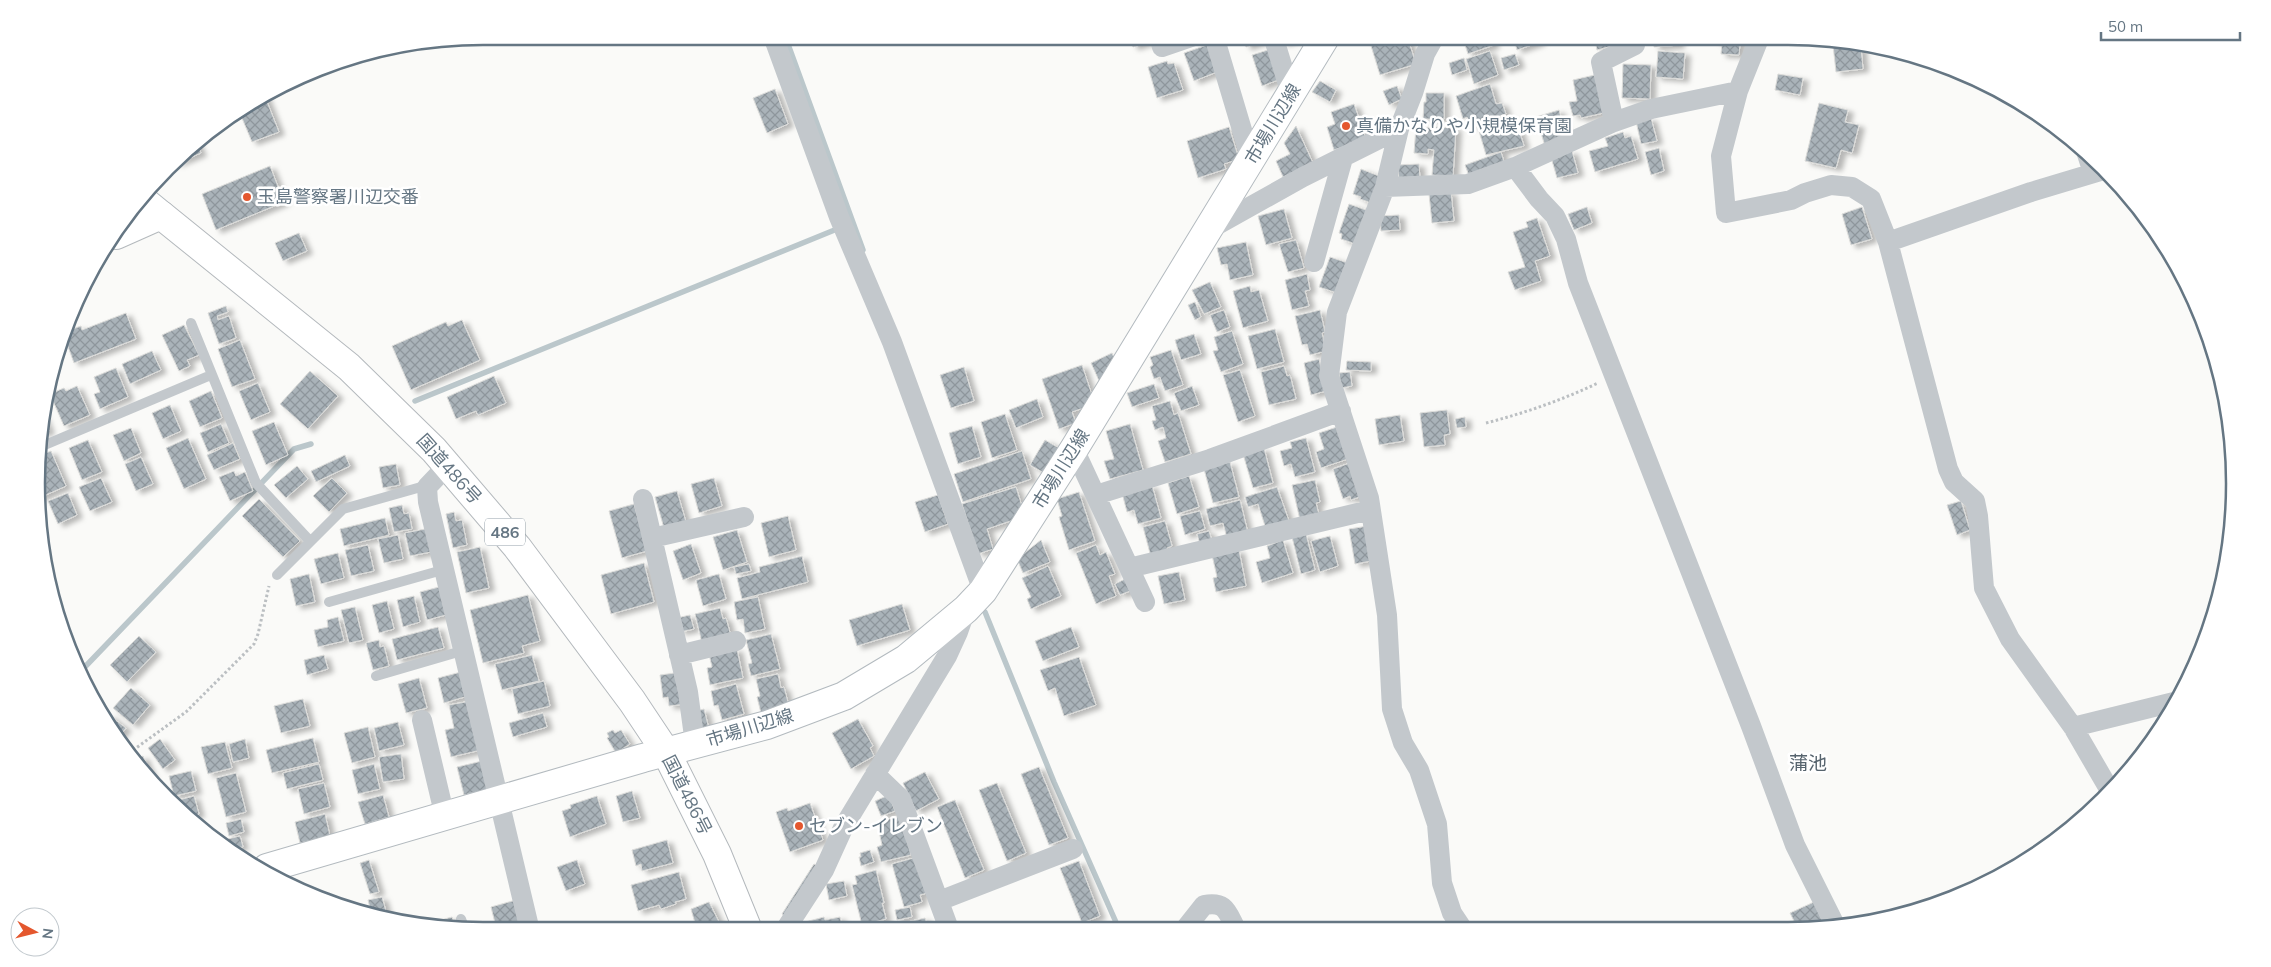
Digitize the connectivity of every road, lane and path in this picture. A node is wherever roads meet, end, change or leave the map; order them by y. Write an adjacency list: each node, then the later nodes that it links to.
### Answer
1 (776, 45): 40 (street)
2 (1217, 45): 13 (street)
3 (1276, 45): 9 (street)
4 (1321, 45): 9 (main road, 市場川辺線)
5 (1430, 45): 11 (street)
6 (1635, 45): 10 (street)
7 (1756, 45): 8 (street)
8 (1738, 91): 10 (street); 20 (street)
9 (1291, 94): 13 (main road, 市場川辺線)
10 (1614, 122): 14 (street)
11 (1399, 129): 12 (street); 16 (street)
12 (1343, 158): 19 (street); 21 (street)
13 (1251, 160): 19 (main road, 市場川辺線)
14 (1515, 167): 16 (street); 24 (street)
15 (2098, 172): 20 (street)
16 (1385, 187): 25 (street)
17 (152, 208): 18 (main road, 国道486号 / 486); 29 (main road, 国道486号 / 486)
18 (130, 225)
19 (1210, 229): 28 (main road, 市場川辺線)
20 (1888, 242): 49 (street)
21 (1314, 262)
22 (190, 323): 23 (lane)
23 (210, 374): 27 (lane); 36 (lane)
24 (1615, 376): 26 (path); 60 (street)
25 (1341, 411): 31 (street); 33 (street)
26 (1486, 423)
27 (47, 444)
28 (1074, 449): 31 (street); 40 (main road, 市場川辺線)
29 (448, 465): 30 (street); 52 (main road, 国道486号 / 486)
30 (428, 487): 36 (lane); 38 (street)
31 (1096, 495): 37 (street)
32 (643, 499): 35 (street)
33 (1370, 510): 37 (street); 67 (street)
34 (744, 517): 35 (street)
35 (652, 538): 45 (street)
36 (310, 541): 39 (lane)
37 (1129, 568): 42 (street)
38 (446, 569): 41 (lane); 44 (street)
39 (277, 575): 51 (path)
40 (974, 600): 50 (main road, 市場川辺線); 53 (street)
41 (329, 602)
42 (1144, 602)
43 (736, 641): 45 (street)
44 (465, 650): 46 (lane); 55 (street)
45 (679, 654): 50 (street)
46 (376, 676)
47 (2166, 704): 49 (street)
48 (422, 720): 56 (street)
49 (2073, 727): 54 (street)
50 (695, 744): 52 (main road, 市場川辺線)
51 (135, 749)
52 (666, 752): 55 (main road, 市場川辺線); 62 (main road, 国道486号 / 486)
53 (875, 774): 59 (street); 63 (street)
54 (2106, 785)
55 (499, 801): 56 (main road, 市場川辺線); 61 (street)
56 (445, 817): 58 (main road, 市場川辺線)
57 (1073, 849): 59 (street)
58 (271, 867)
59 (939, 901): 64 (street)
60 (1832, 919)
61 (528, 922)
62 (745, 922)
63 (790, 922)
64 (946, 922)
65 (1191, 922): 66 (street)
66 (1232, 922)
67 (1458, 922)

